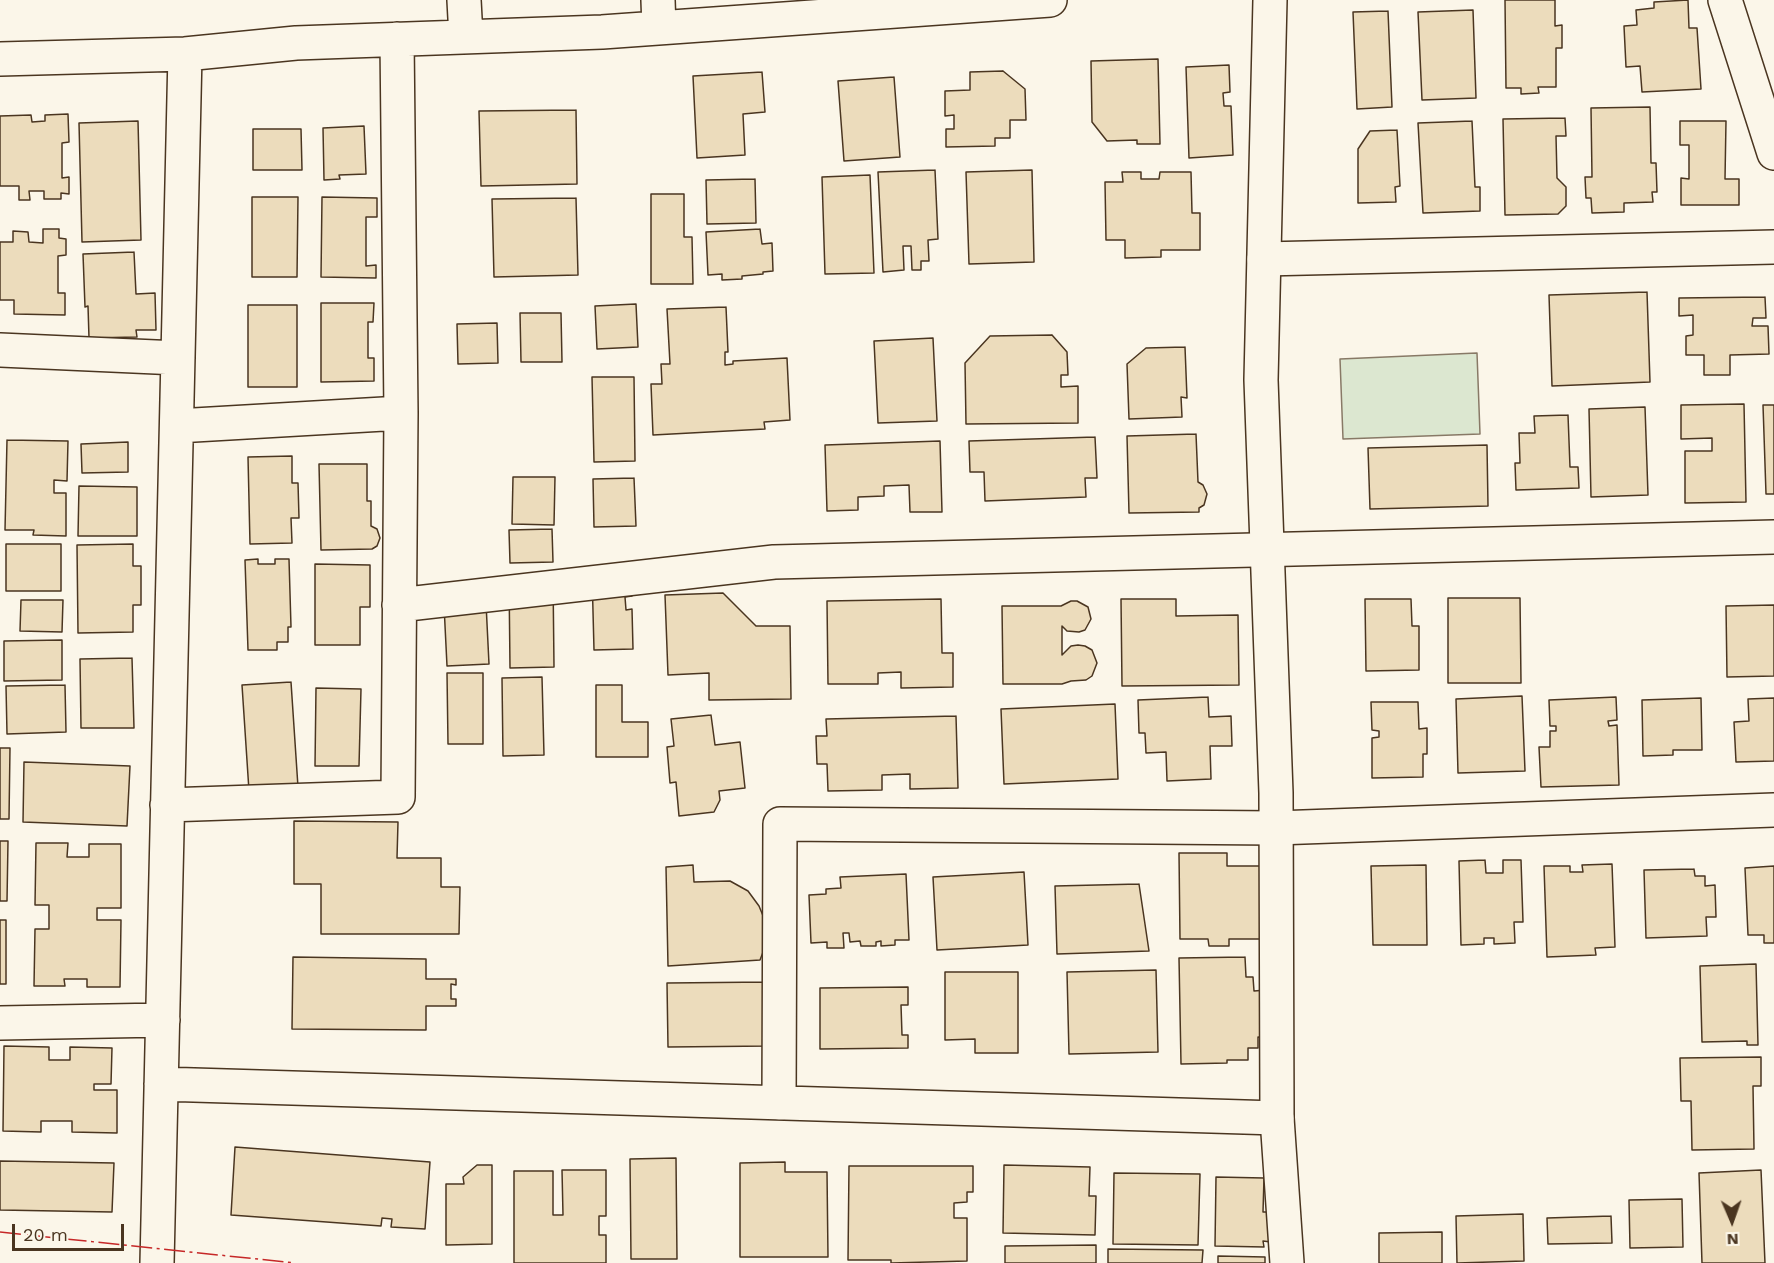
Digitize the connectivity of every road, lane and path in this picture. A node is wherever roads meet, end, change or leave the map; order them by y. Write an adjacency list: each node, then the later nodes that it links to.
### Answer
1 (464, 0): 7 (street)
2 (1050, 0): 5 (street)
3 (1270, 0): 13 (street)
4 (1725, 0): 11 (street)
5 (851, 7): 6 (street)
6 (658, 14): 7 (street)
7 (466, 37): 8 (street)
8 (397, 39): 9 (street); 16 (street)
9 (185, 54): 10 (street); 15 (street)
10 (0, 59)
11 (1774, 153)
12 (1774, 247): 13 (street)
13 (1264, 259): 19 (street)
14 (0, 350): 15 (street)
15 (178, 358): 17 (street)
16 (401, 413): 17 (street); 20 (street)
17 (177, 426): 21 (street)
18 (1774, 537): 19 (street)
19 (1267, 551): 20 (street); 23 (street)
20 (399, 605): 21 (street)
21 (167, 805): 24 (street)
22 (1774, 810): 23 (street)
23 (1276, 828): 27 (street); 28 (street)
24 (163, 1020): 25 (street); 26 (street)
25 (0, 1023)
26 (161, 1084): 27 (street); 29 (street)
27 (779, 1103): 28 (street)
28 (1277, 1118): 30 (street)
29 (157, 1263)
30 (1287, 1263)

